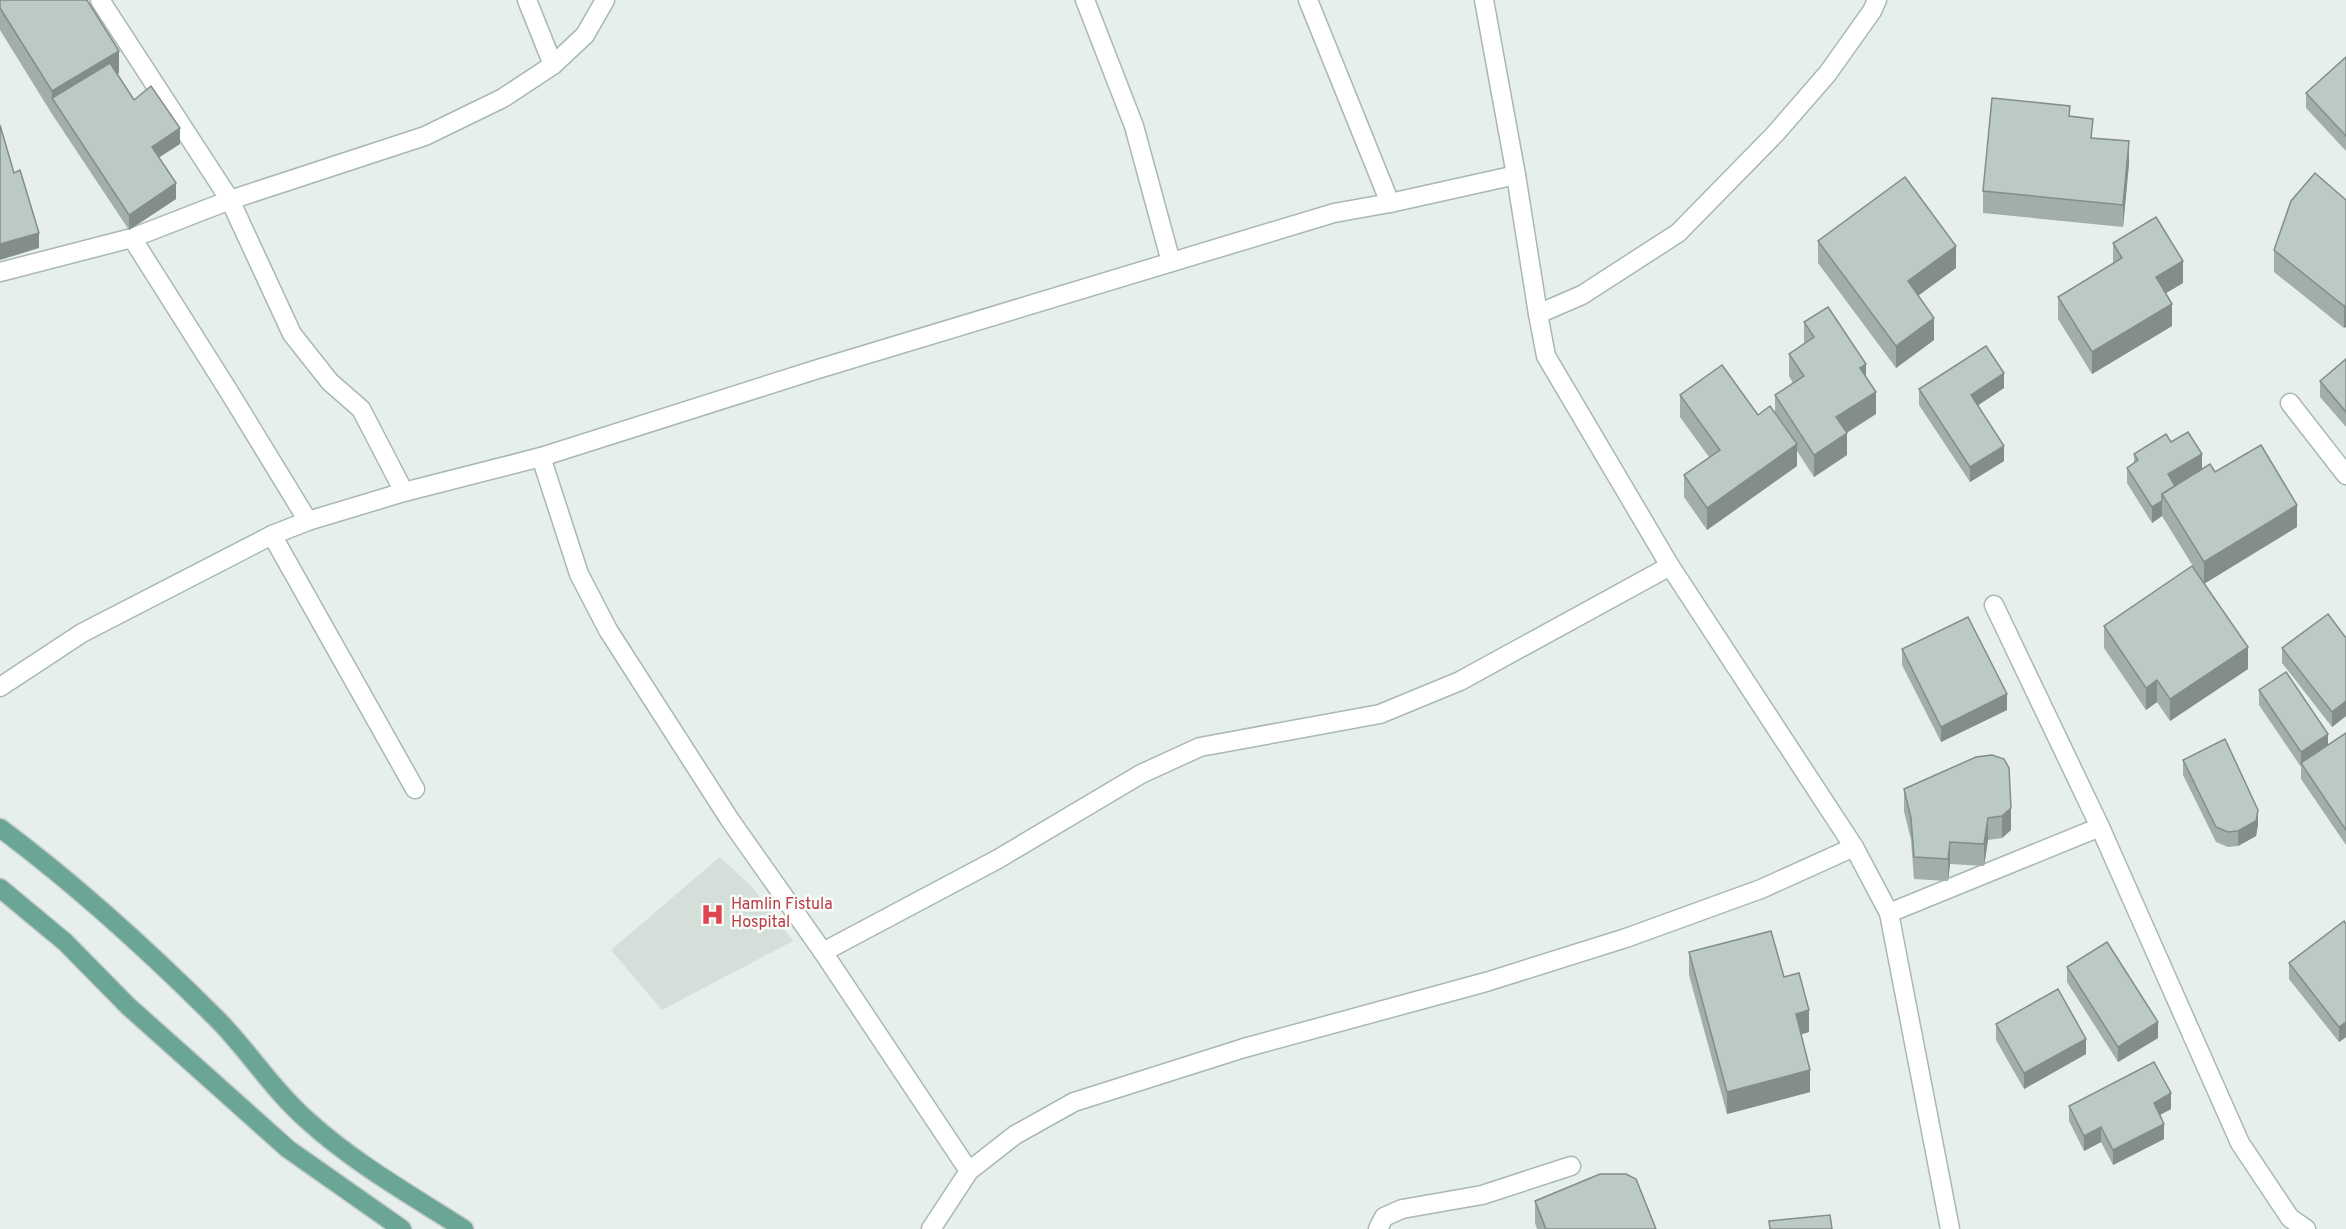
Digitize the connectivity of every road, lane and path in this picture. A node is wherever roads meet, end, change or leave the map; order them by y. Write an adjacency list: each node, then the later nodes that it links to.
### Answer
1 (100, 0): 10 (street)
2 (527, 0): 8 (street)
3 (605, 0): 8 (street)
4 (1085, 0): 13 (street)
5 (1308, 0): 11 (street)
6 (1484, 0): 9 (street)
7 (1877, 0): 15 (street)
8 (553, 65): 10 (street)
9 (1516, 175): 11 (street); 15 (street)
10 (230, 200): 12 (street); 19 (street)
11 (1390, 203): 13 (street)
12 (132, 238): 14 (street); 20 (street)
13 (1171, 262): 17 (street)
14 (0, 272)
15 (1538, 314): 22 (street)
16 (2290, 403): 18 (street)
17 (541, 457): 19 (street); 31 (street)
18 (2346, 475)
19 (404, 492): 20 (street)
20 (308, 521): 21 (street)
21 (272, 535): 24 (street); 25 (street)
22 (1670, 566): 28 (street); 31 (street)
23 (1994, 605): 26 (street)
24 (0, 687)
25 (415, 789)
26 (2100, 827): 30 (street); 39 (street)
27 (0, 828): 35 (main road)
28 (1854, 847): 30 (street); 33 (street)
29 (0, 888): 34 (main road)
30 (1889, 913): 38 (street)
31 (823, 952): 33 (street)
32 (1571, 1166): 37 (street)
33 (969, 1171): 36 (street)
34 (402, 1229)
35 (464, 1229)
36 (931, 1229)
37 (1378, 1229)
38 (1950, 1229)
39 (2306, 1229)

